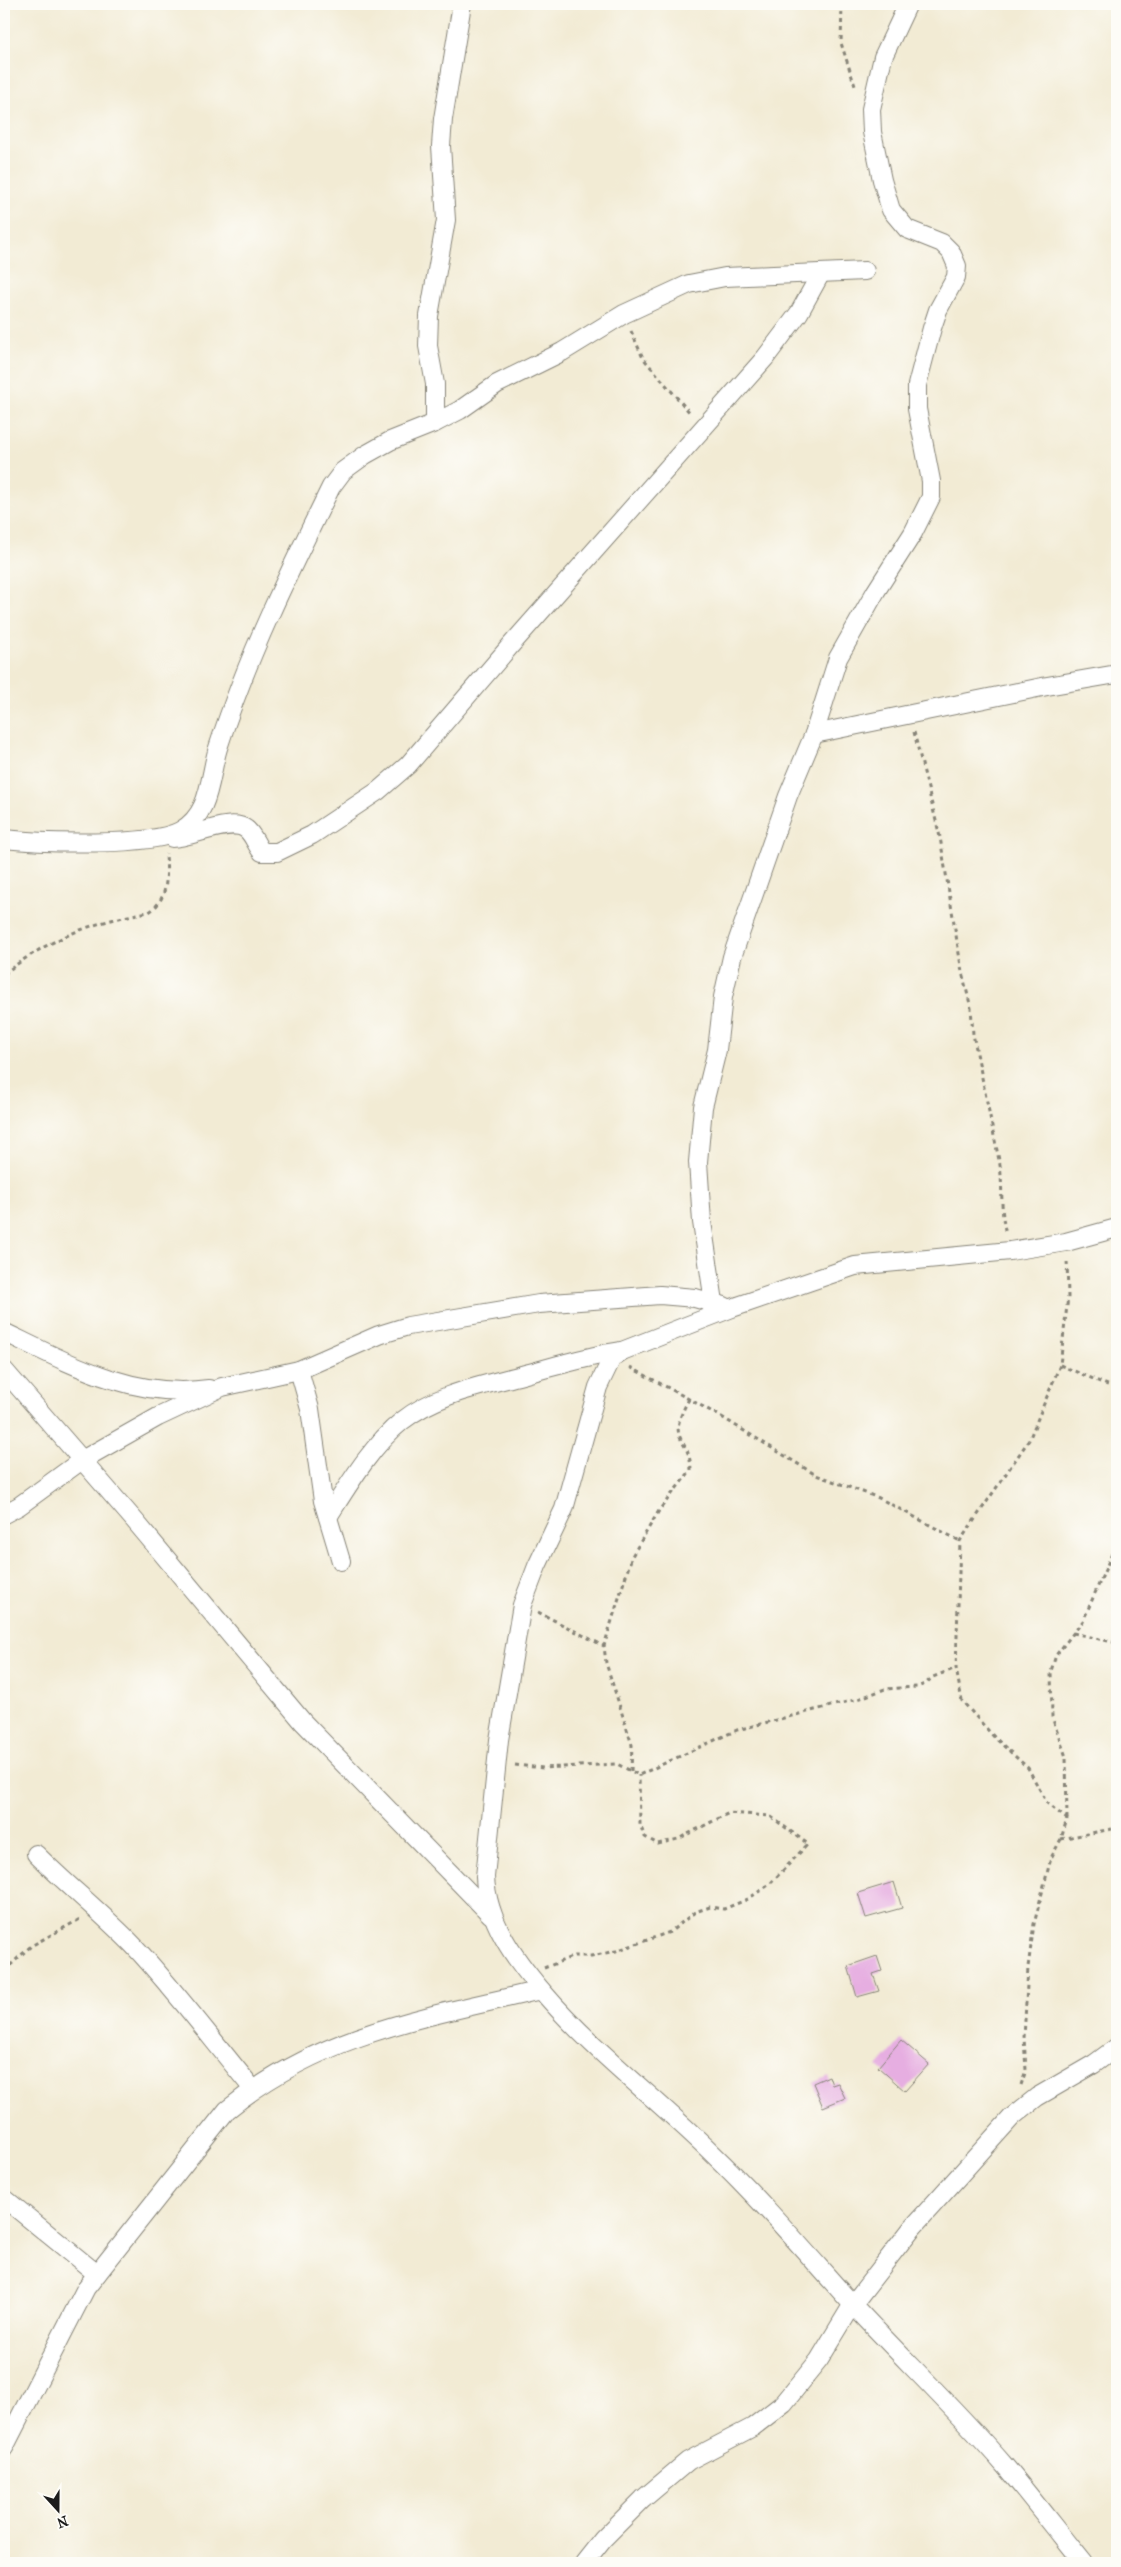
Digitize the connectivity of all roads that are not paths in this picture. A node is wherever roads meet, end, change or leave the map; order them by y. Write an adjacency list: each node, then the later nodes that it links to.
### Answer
1 (462, 4): 5 (street)
2 (908, 4): 7 (street)
3 (865, 271): 4 (street)
4 (821, 273): 5 (street); 8 (street)
5 (435, 423): 8 (street)
6 (1117, 674): 7 (street)
7 (814, 734): 11 (street)
8 (162, 837): 9 (street)
9 (4, 839)
10 (1117, 1228): 12 (street)
11 (714, 1302): 12 (street); 16 (street)
12 (732, 1308): 14 (street)
13 (4, 1332): 17 (street)
14 (617, 1355): 20 (street); 23 (street)
15 (4, 1370): 18 (street)
16 (299, 1370): 17 (street); 20 (street)
17 (222, 1387): 18 (street)
18 (82, 1460): 19 (street); 23 (street)
19 (4, 1514)
20 (328, 1517): 21 (street)
21 (341, 1561)
22 (36, 1854): 26 (street)
23 (492, 1917): 24 (street)
24 (541, 1990): 26 (street); 29 (street)
25 (1117, 2047): 29 (street)
26 (252, 2089): 28 (street)
27 (4, 2198): 28 (street)
28 (97, 2274): 30 (street)
29 (853, 2304): 31 (street); 32 (street)
30 (4, 2448)
31 (584, 2563)
32 (1084, 2563)

